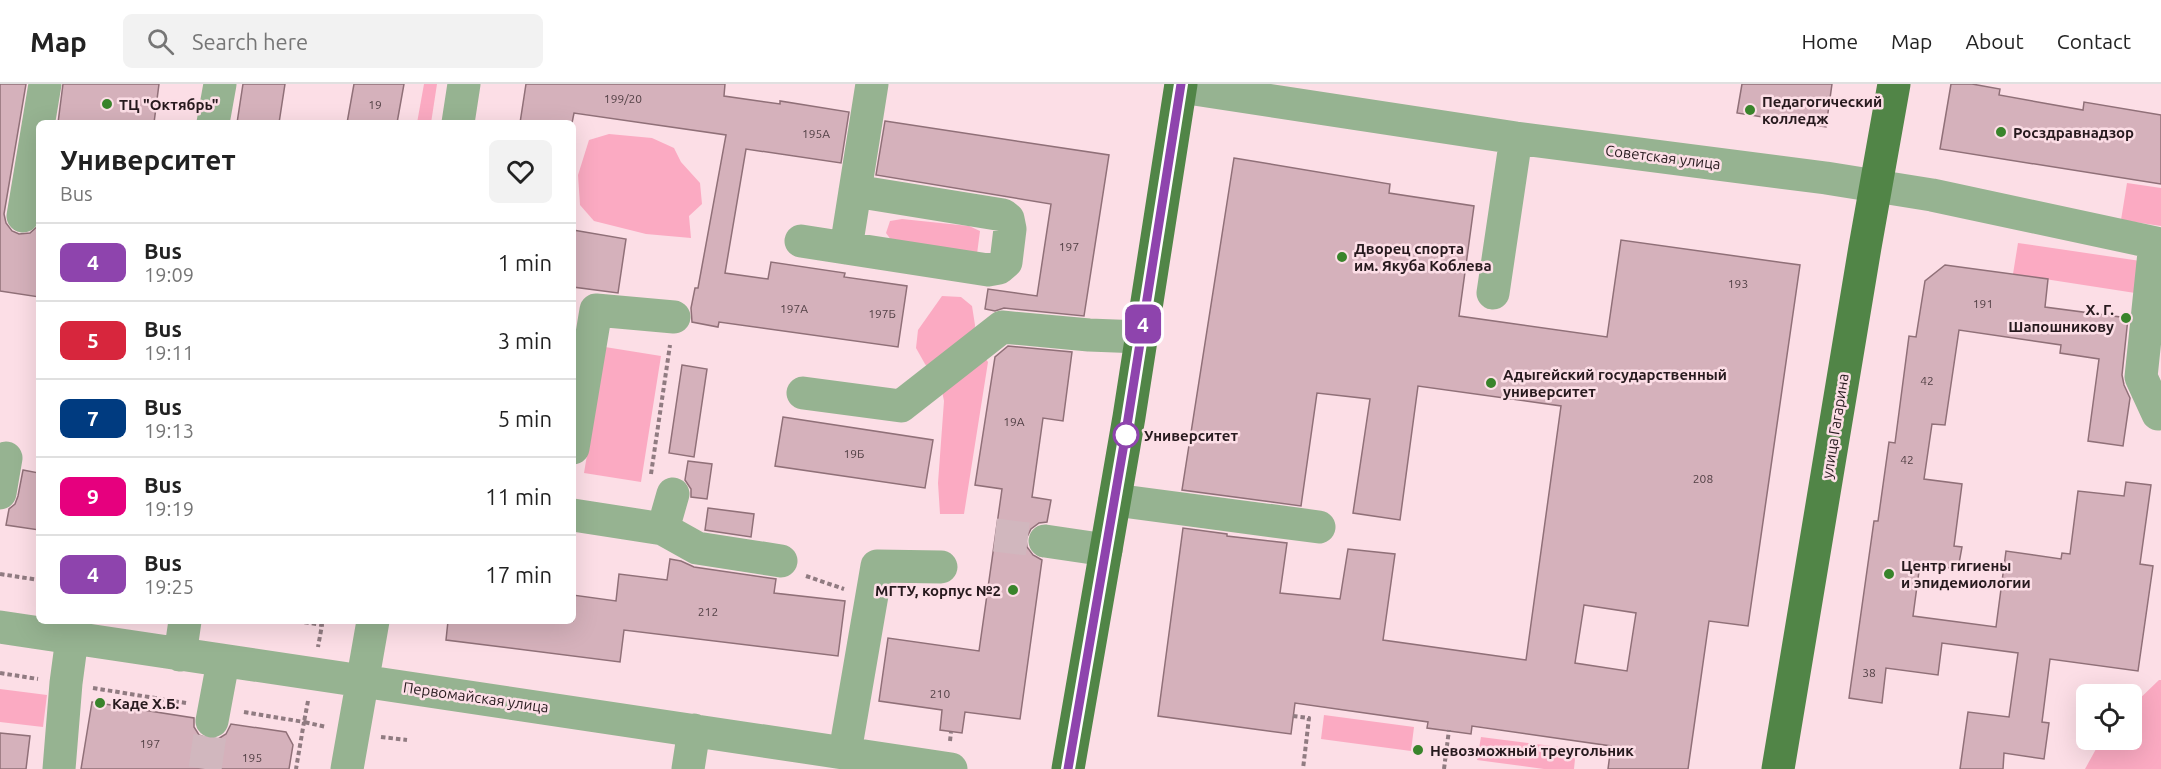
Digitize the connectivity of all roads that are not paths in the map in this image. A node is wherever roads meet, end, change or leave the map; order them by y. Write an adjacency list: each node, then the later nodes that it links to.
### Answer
1 (45, 84): 7 (street)
2 (220, 84): 8 (street)
3 (464, 84): 9 (street)
4 (872, 84): 13 (street)
5 (1894, 84): 12 (main road, улица Гагарина)
6 (1175, 85): 11 (street, Советская улица); 20 (main road)
7 (39, 120)
8 (214, 120)
9 (458, 120)
10 (36, 138): 14 (street)
11 (1516, 138): 12 (street, Советская улица); 18 (street)
12 (1877, 186): 16 (street, Советская улица); 50 (main road, улица Гагарина)
13 (855, 191): 17 (street); 17 (street)
14 (23, 216)
15 (801, 241): 17 (street)
16 (2158, 243): 22 (street)
17 (846, 248)
18 (1492, 293)
19 (674, 317): 23 (street)
20 (1141, 337): 21 (street); 27 (main road)
21 (803, 393)
22 (2158, 414)
23 (576, 430)
24 (6, 458): 26 (street)
25 (662, 487): 30 (street)
26 (0, 493)
27 (1115, 500): 29 (street); 32 (main road)
28 (576, 515): 30 (street)
29 (1319, 527)
30 (663, 529): 33 (street)
31 (1045, 541): 32 (street)
32 (1106, 550): 49 (main road)
33 (781, 561)
34 (941, 567): 44 (street)
35 (185, 624): 39 (street)
36 (372, 624): 41 (street)
37 (0, 627): 38 (street, Первомайская улица)
38 (72, 638): 39 (street, Первомайская улица); 45 (street)
39 (180, 655): 40 (street, Первомайская улица)
40 (223, 662): 41 (street, Первомайская улица); 42 (street)
41 (363, 681): 43 (street, Первомайская улица); 46 (street)
42 (213, 714)
43 (694, 730): 44 (street, Первомайская улица); 47 (street)
44 (845, 752): 48 (street, Первомайская улица)
45 (59, 769)
46 (347, 769)
47 (688, 769)
48 (951, 769)
49 (1068, 769)
50 (1778, 769)

